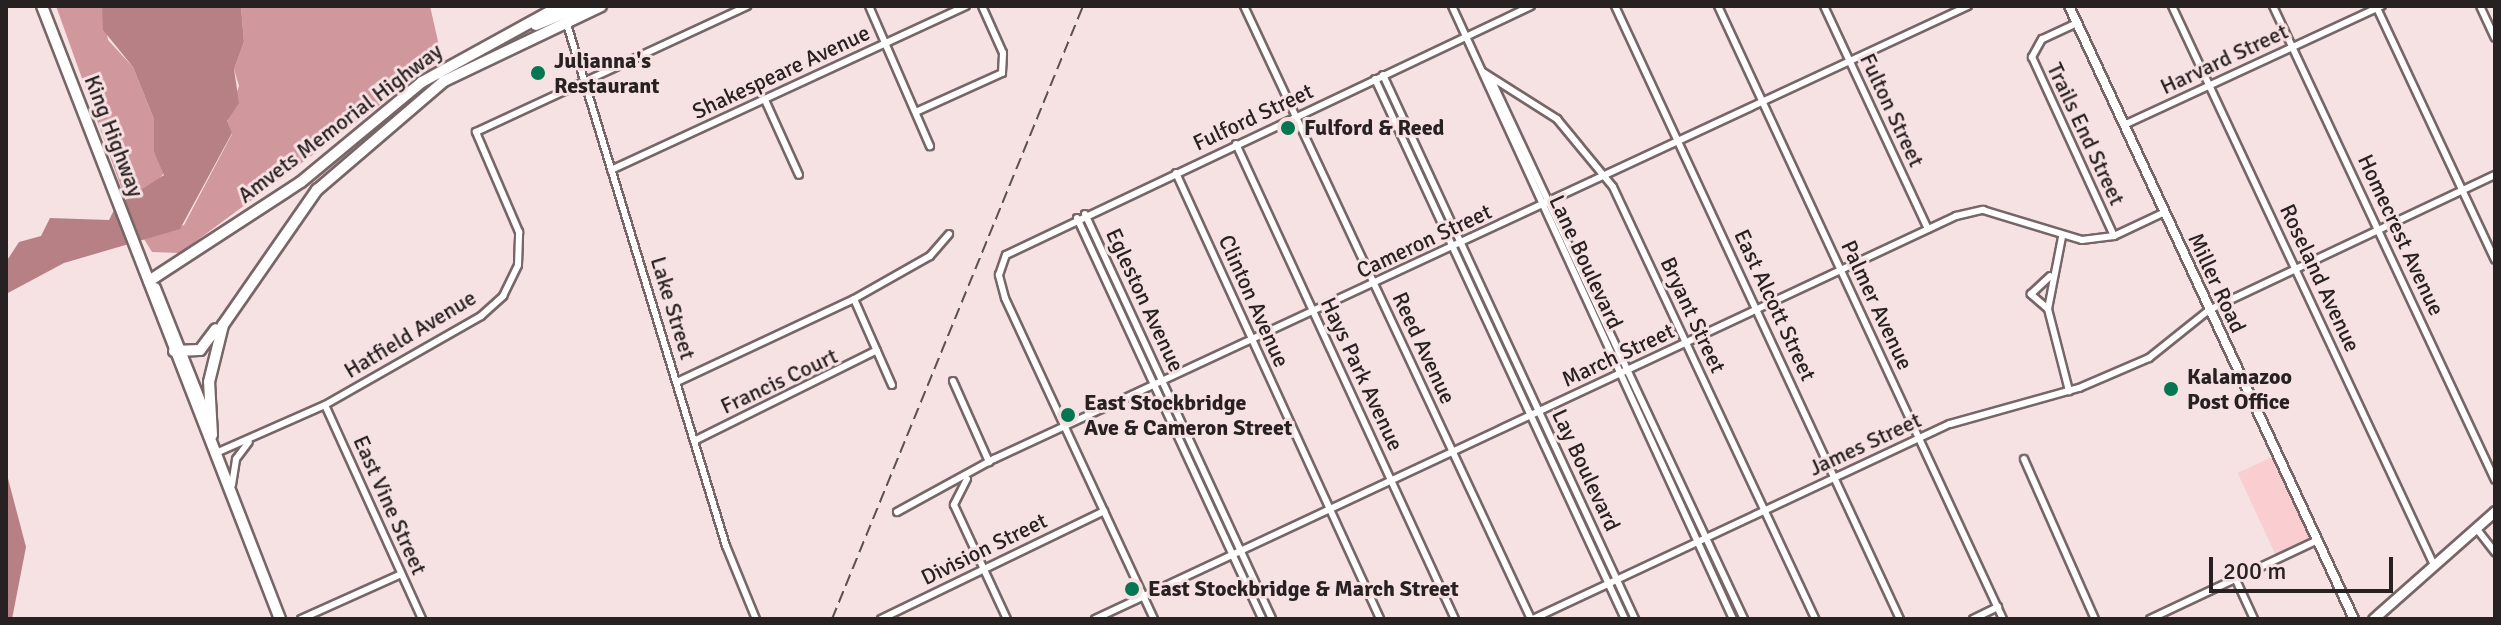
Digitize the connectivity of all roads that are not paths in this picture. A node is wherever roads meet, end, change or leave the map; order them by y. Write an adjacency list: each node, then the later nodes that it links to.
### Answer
1 (42, 6): 67 (main road, King Highway)
2 (582, 6): 21 (main road)
3 (601, 6): 21 (main road, Amvets Memorial Highway)
4 (747, 6): 33 (street)
5 (869, 6): 26 (street)
6 (966, 6): 26 (street, Shakespeare Avenue)
7 (982, 6): 37 (street)
8 (1244, 6): 38 (street, Reed Avenue)
9 (1452, 6): 24 (street, Lane Boulevard)
10 (1531, 6): 24 (street, Fulford Street)
11 (1615, 6): 40 (street, East Alcott Street)
12 (1718, 6): 36 (street, Palmer Avenue)
13 (1824, 6): 28 (street, Fulton Street)
14 (1946, 6): 22 (street)
15 (1968, 6): 22 (street, Cameron Street)
16 (2069, 6): 23 (street, Miller Road)
17 (2172, 6): 34 (street, Roseland Avenue)
18 (2273, 6): 27 (street, Homecrest Avenue)
19 (2480, 6): 25 (street)
20 (2378, 7): 27 (street, Harvard Street); 50 (street)
21 (563, 12): 33 (street, Lake Street); 67 (main road, Amvets Memorial Highway); 74 (main road, Amvets Memorial Highway)
22 (1950, 15): 28 (street, Cameron Street)
23 (2077, 23): 39 (street, Miller Road); 59 (street, Trails End Street)
24 (1466, 36): 29 (street, Lane Boulevard); 30 (street, Fulford Street)
25 (2495, 38)
26 (886, 43): 35 (street, Shakespeare Avenue); 37 (street)
27 (2293, 47): 34 (street, Harvard Street); 57 (street, Homecrest Avenue)
28 (1850, 61): 36 (street, Cameron Street); 56 (street, Fulton Street)
29 (1483, 72): 31 (street, Bryant Street); 52 (street, Lane Boulevard)
30 (1383, 75): 32 (street, Fulford Street); 43 (street, Lay Boulevard)
31 (1490, 77): 49 (street, Bryant Street); 51 (street, Lane Boulevard)
32 (1375, 79): 38 (street, Fulford Street); 44 (street, Lay Boulevard)
33 (583, 83): 45 (street, Lake Street); 93 (street, Hatfield Avenue)
34 (2210, 86): 39 (street, Harvard Street); 64 (street, Roseland Avenue)
35 (765, 100): 45 (street, Shakespeare Avenue); 47 (street)
36 (1763, 103): 40 (street, Cameron Street); 65 (street, Palmer Avenue)
37 (918, 111): 42 (street)
38 (1296, 116): 41 (street, Fulford Street); 69 (street, Reed Avenue)
39 (2124, 125): 53 (street, Miller Road)
40 (1679, 141): 49 (street, Cameron Street); 76 (street, East Alcott Street)
41 (1236, 144): 46 (street, Fulford Street); 78 (street, Hays Park Avenue)
42 (930, 146)
43 (1421, 158): 44 (street); 61 (street, Lay Boulevard)
44 (1412, 161): 62 (street, Lay Boulevard)
45 (611, 170): 89 (street, Lake Street)
46 (1176, 173): 54 (street, Fulford Street); 81 (street, Clinton Avenue)
47 (799, 175)
48 (2495, 175): 50 (street, James Street)
49 (1605, 176): 51 (street, Cameron Street); 82 (street, Bryant Street)
50 (2462, 191): 57 (street, James Street); 63 (street)
51 (1550, 202): 52 (street, Cameron Street); 68 (street, Lane Boulevard)
52 (1541, 206): 61 (street, Cameron Street); 70 (street, Lane Boulevard)
53 (2165, 212): 59 (street, March Street); 77 (street, Miller Road)
54 (1085, 214): 55 (street, Fulford Street); 71 (street, Egleston Avenue)
55 (1077, 218): 73 (street, Egleston Avenue); 96 (street, Fulford Street)
56 (1928, 229): 60 (street, March Street); 65 (street, March Street)
57 (2379, 229): 64 (street, James Street); 112 (street, Homecrest Avenue)
58 (949, 234): 72 (street)
59 (2114, 236): 60 (street, March Street)
60 (2062, 237): 66 (street)
61 (1460, 244): 62 (street, Cameron Street); 79 (street, Lay Boulevard)
62 (1452, 248): 69 (street, Cameron Street); 80 (street, Lay Boulevard)
63 (2495, 260)
64 (2296, 268): 77 (street, James Street); 128 (street, Roseland Avenue)
65 (1841, 271): 76 (street, March Street); 99 (street, Palmer Avenue)
66 (2050, 276): 75 (street); 75 (street)
67 (149, 281): 84 (main road, King Highway)
68 (1588, 283): 70 (street); 85 (street, Lane Boulevard)
69 (1374, 284): 78 (street, Cameron Street); 101 (street, Reed Avenue)
70 (1578, 288): 86 (street, Lane Boulevard)
71 (1124, 297): 73 (street); 88 (street, Egleston Avenue)
72 (854, 299): 83 (street); 89 (street)
73 (1116, 301): 91 (street, Egleston Avenue)
74 (233, 305): 84 (main road); 97 (main road, Amvets Memorial Highway)
75 (2048, 309): 92 (street)
76 (1758, 310): 82 (street, March Street); 110 (street, East Alcott Street)
77 (2209, 310): 92 (street, James Street); 123 (street, Miller Road)
78 (1313, 312): 81 (street, Cameron Street); 111 (street, Hays Park Avenue)
79 (1500, 327): 80 (street); 94 (street, Lay Boulevard)
80 (1491, 331): 95 (street, Lay Boulevard)
81 (1252, 340): 88 (street, Cameron Street); 116 (street, Clinton Avenue)
82 (1686, 343): 85 (street, March Street); 118 (street, Bryant Street)
83 (877, 350): 90 (street); 100 (street, Francis Court)
84 (178, 352): 97 (main road, King Highway); 102 (main road, King Highway)
85 (1628, 370): 86 (street, March Street); 103 (street, Lane Boulevard)
86 (1619, 374): 94 (street, March Street); 105 (street, Lane Boulevard)
87 (953, 381): 106 (street)
88 (1163, 381): 91 (street, Cameron Street); 107 (street, Egleston Avenue)
89 (677, 382): 100 (street, Lake Street)
90 (892, 385)
91 (1154, 385): 96 (street, Cameron Street); 108 (street, Egleston Avenue)
92 (2069, 391): 99 (street, James Street)
93 (325, 405): 98 (street, Hatfield Avenue); 130 (street, East Vine Street)
94 (1539, 412): 95 (street, March Street); 114 (street, Lay Boulevard)
95 (1531, 416): 101 (street, March Street); 115 (street, Lay Boulevard)
96 (1066, 427): 106 (street, Cameron Street); 117 (street)
97 (212, 435): 102 (main road, King Highway)
98 (254, 438): 102 (street, Hatfield Avenue); 113 (street)
99 (1920, 438): 110 (street, James Street); 135 (street, Palmer Avenue)
100 (694, 441): 140 (street, Lake Street)
101 (1453, 452): 111 (street, March Street); 149 (street, Reed Avenue)
102 (216, 453): 113 (main road, King Highway)
103 (1668, 456): 105 (street); 122 (street, Lane Boulevard)
104 (2024, 459): 158 (street)
105 (1659, 460): 124 (street, Lane Boulevard)
106 (989, 462): 109 (street, Cameron Street)
107 (1202, 467): 108 (street); 125 (street, Egleston Avenue)
108 (1194, 470): 127 (street, Egleston Avenue)
109 (970, 476): 120 (street, Cameron Street); 129 (street)
110 (1835, 477): 118 (street, James Street); 155 (street, East Alcott Street)
111 (1391, 480): 116 (street, March Street); 148 (street, Hays Park Avenue)
112 (2495, 480)
113 (231, 493): 137 (main road, King Highway)
114 (1577, 494): 115 (street); 131 (street, Lay Boulevard)
115 (1569, 497): 133 (street, Lay Boulevard)
116 (1329, 509): 125 (street, March Street); 147 (street, Clinton Avenue)
117 (1104, 511): 129 (street, Division Street); 134 (street)
118 (1765, 511): 122 (street, James Street); 154 (street, Bryant Street)
119 (2495, 511): 121 (main road)
120 (897, 512)
121 (2476, 528): 126 (street); 128 (main road)
122 (1706, 538): 124 (street, James Street); 153 (street, Lane Boulevard)
123 (2318, 540): 132 (street); 162 (street, Miller Road)
124 (1698, 542): 131 (street, James Street); 152 (street, Lane Boulevard)
125 (1241, 550): 127 (street, March Street); 146 (street, Egleston Avenue)
126 (2495, 552)
127 (1232, 554): 134 (street, March Street); 145 (street, Egleston Avenue)
128 (2434, 565): 163 (main road)
129 (984, 568): 141 (street, Division Street); 142 (street)
130 (401, 574): 138 (street); 139 (street, East Vine Street)
131 (1617, 580): 133 (street, James Street); 151 (street, Lay Boulevard)
132 (2236, 580): 136 (street); 161 (street)
133 (1609, 584): 149 (street, James Street); 150 (street, Lay Boulevard)
134 (1143, 596): 143 (street, March Street); 144 (street)
135 (1998, 607): 156 (street); 157 (street, Palmer Avenue)
136 (2174, 608): 159 (street); 160 (street)
137 (280, 619)
138 (301, 619)
139 (422, 619)
140 (756, 619)
141 (881, 619)
142 (1007, 619)
143 (1095, 619)
144 (1154, 619)
145 (1262, 619)
146 (1272, 619)
147 (1380, 619)
148 (1455, 619)
149 (1532, 619)
150 (1625, 619)
151 (1635, 619)
152 (1733, 619)
153 (1744, 619)
154 (1815, 619)
155 (1900, 619)
156 (1973, 619)
157 (2003, 619)
158 (2095, 619)
159 (2150, 619)
160 (2179, 619)
161 (2254, 619)
162 (2354, 619)
163 (2373, 619)

